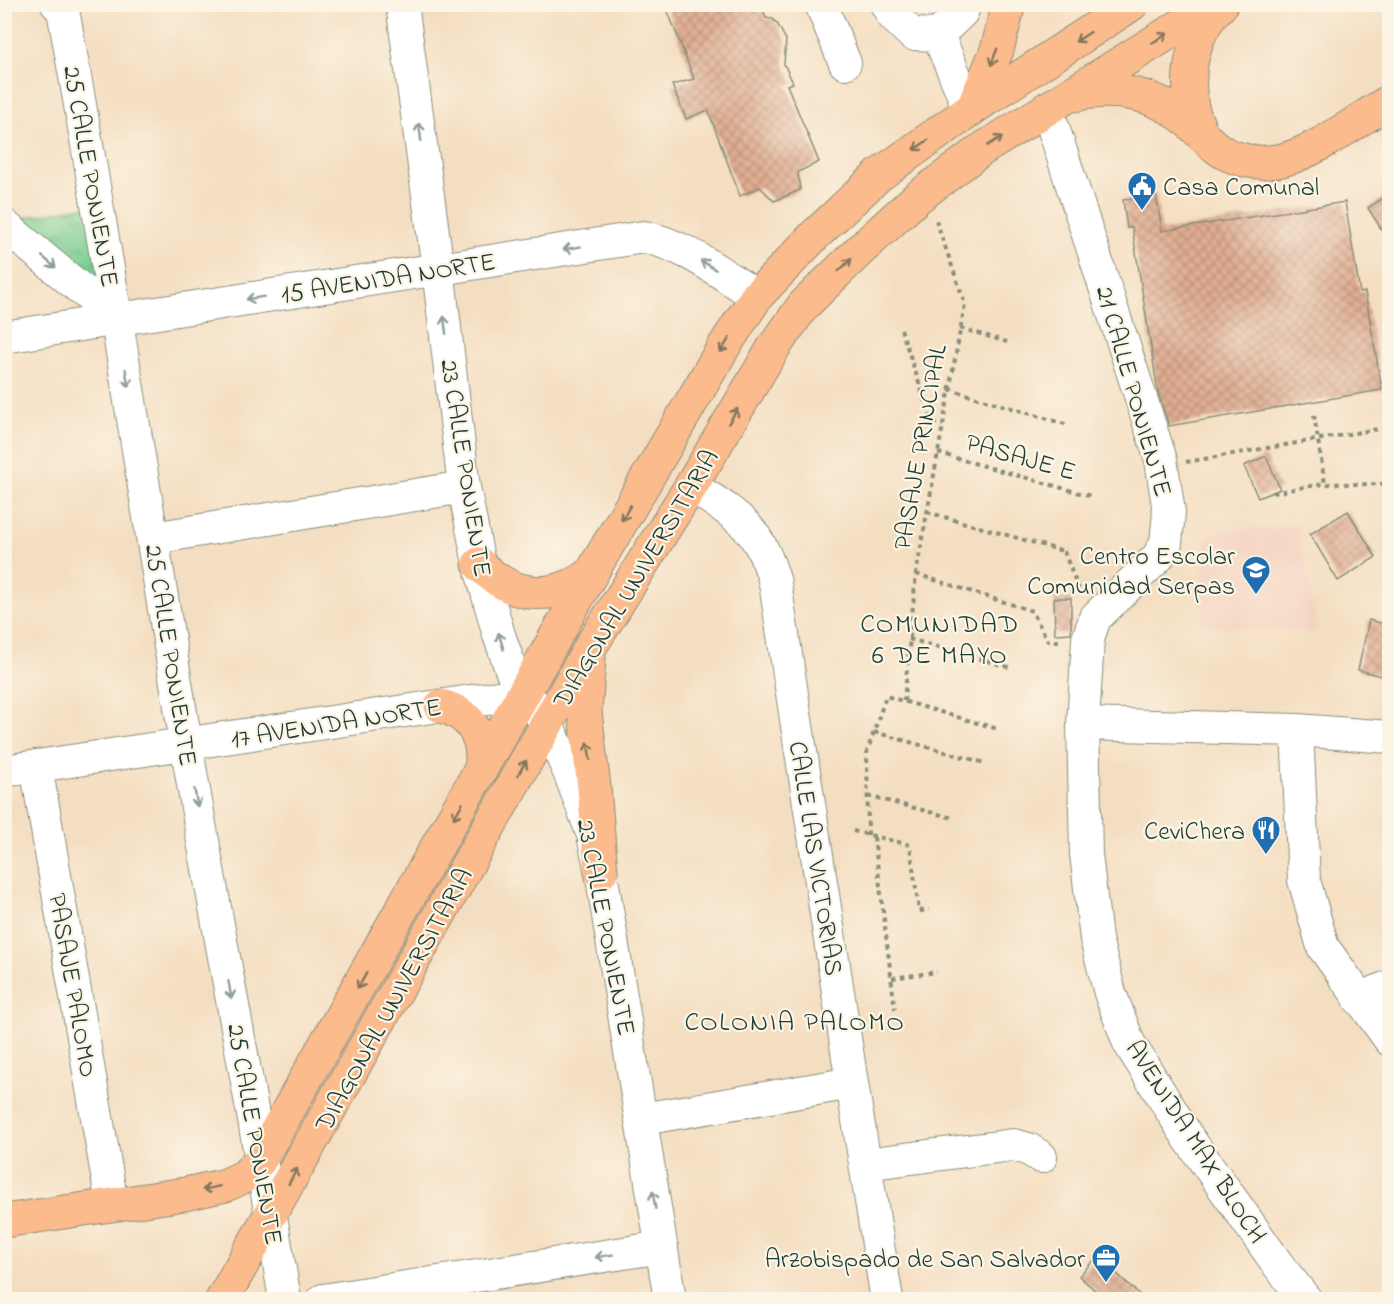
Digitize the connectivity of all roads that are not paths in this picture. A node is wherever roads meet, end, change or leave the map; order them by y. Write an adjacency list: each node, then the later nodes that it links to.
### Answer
1 (402, 4): 17 (street, 23 CALLE PONIENTE, one-way to 1)
2 (821, 4): 11 (street)
3 (886, 4): 10 (street)
4 (965, 4): 10 (street)
5 (1010, 4): 14 (main road, one-way to 14)
6 (1132, 4): 14 (main road, DIAGONAL UNIVERSITARIA, one-way to 14)
7 (1215, 4): 13 (main road, DIAGONAL UNIVERSITARIA, one-way to 7)
8 (1221, 4): 15 (main road)
9 (60, 7): 19 (street, 25 CALLE PONIENTE)
10 (938, 35): 14 (street)
11 (844, 63)
12 (1389, 101): 15 (main road)
13 (1057, 102): 15 (main road); 21 (main road, DIAGONAL UNIVERSITARIA, one-way to 13); 30 (street, 21 CALLE PONIENTE)
14 (971, 110): 18 (main road, DIAGONAL UNIVERSITARIA, one-way to 18)
15 (1202, 134)
16 (4, 225): 19 (street, one-way to 19)
17 (438, 269): 18 (street, 15 AVENIDA NORTE, one-way to 17); 19 (street, 15 AVENIDA NORTE, one-way to 19); 22 (street, 23 CALLE PONIENTE, one-way to 17)
18 (757, 296): 25 (main road, DIAGONAL UNIVERSITARIA, one-way to 25)
19 (118, 320): 20 (street, 15 AVENIDA NORTE); 23 (street, 25 CALLE PONIENTE, one-way to 23)
20 (4, 337)
21 (691, 486): 26 (main road, DIAGONAL UNIVERSITARIA); 41 (street, CALLE LAS VICTORIAS)
22 (464, 487): 23 (street); 24 (street, 23 CALLE PONIENTE)
23 (153, 538): 33 (street, 25 CALLE PONIENTE)
24 (479, 564): 25 (main road); 27 (street, 23 CALLE PONIENTE, one-way to 24)
25 (591, 574): 27 (main road, DIAGONAL UNIVERSITARIA)
26 (592, 644): 29 (main road, DIAGONAL UNIVERSITARIA); 37 (main road, one-way to 26)
27 (525, 693): 28 (street, 17 AVENIDA NORTE); 29 (street, 23 CALLE PONIENTE); 35 (main road, DIAGONAL UNIVERSITARIA)
28 (441, 706): 33 (street, 17 AVENIDA NORTE); 35 (main road)
29 (547, 724): 37 (street, 23 CALLE PONIENTE); 47 (main road, DIAGONAL UNIVERSITARIA, one-way to 29)
30 (1083, 724): 31 (street); 55 (street, AVENIDA MAX BLOCH)
31 (1297, 730): 32 (street); 39 (street)
32 (1389, 737)
33 (186, 745): 34 (street, 17 AVENIDA NORTE); 44 (street, 25 CALLE PONIENTE, one-way to 44)
34 (36, 766): 36 (street, 17 AVENIDA NORTE); 46 (street, PASAJE PALOMO)
35 (481, 770): 44 (main road, DIAGONAL UNIVERSITARIA, one-way to 44)
36 (4, 771)
37 (602, 872): 42 (street, 23 CALLE PONIENTE)
38 (1389, 986): 39 (street)
39 (1359, 999): 40 (street)
40 (1389, 1040)
41 (852, 1083): 42 (street); 45 (street, CALLE LAS VICTORIAS)
42 (642, 1119): 49 (street, 23 CALLE PONIENTE, one-way to 42)
43 (1041, 1157): 45 (street)
44 (260, 1160): 46 (main road, DIAGONAL UNIVERSITARIA, one-way to 46); 47 (street, 25 CALLE PONIENTE)
45 (865, 1164): 54 (street, CALLE LAS VICTORIAS)
46 (112, 1204): 48 (main road, DIAGONAL UNIVERSITARIA)
47 (271, 1215): 50 (main road, DIAGONAL UNIVERSITARIA); 51 (street, 25 CALLE PONIENTE)
48 (4, 1221)
49 (662, 1247): 52 (street, one-way to 52); 53 (street, 23 CALLE PONIENTE)
50 (222, 1299)
51 (285, 1299)
52 (323, 1299)
53 (670, 1299)
54 (887, 1299)
55 (1306, 1299)

